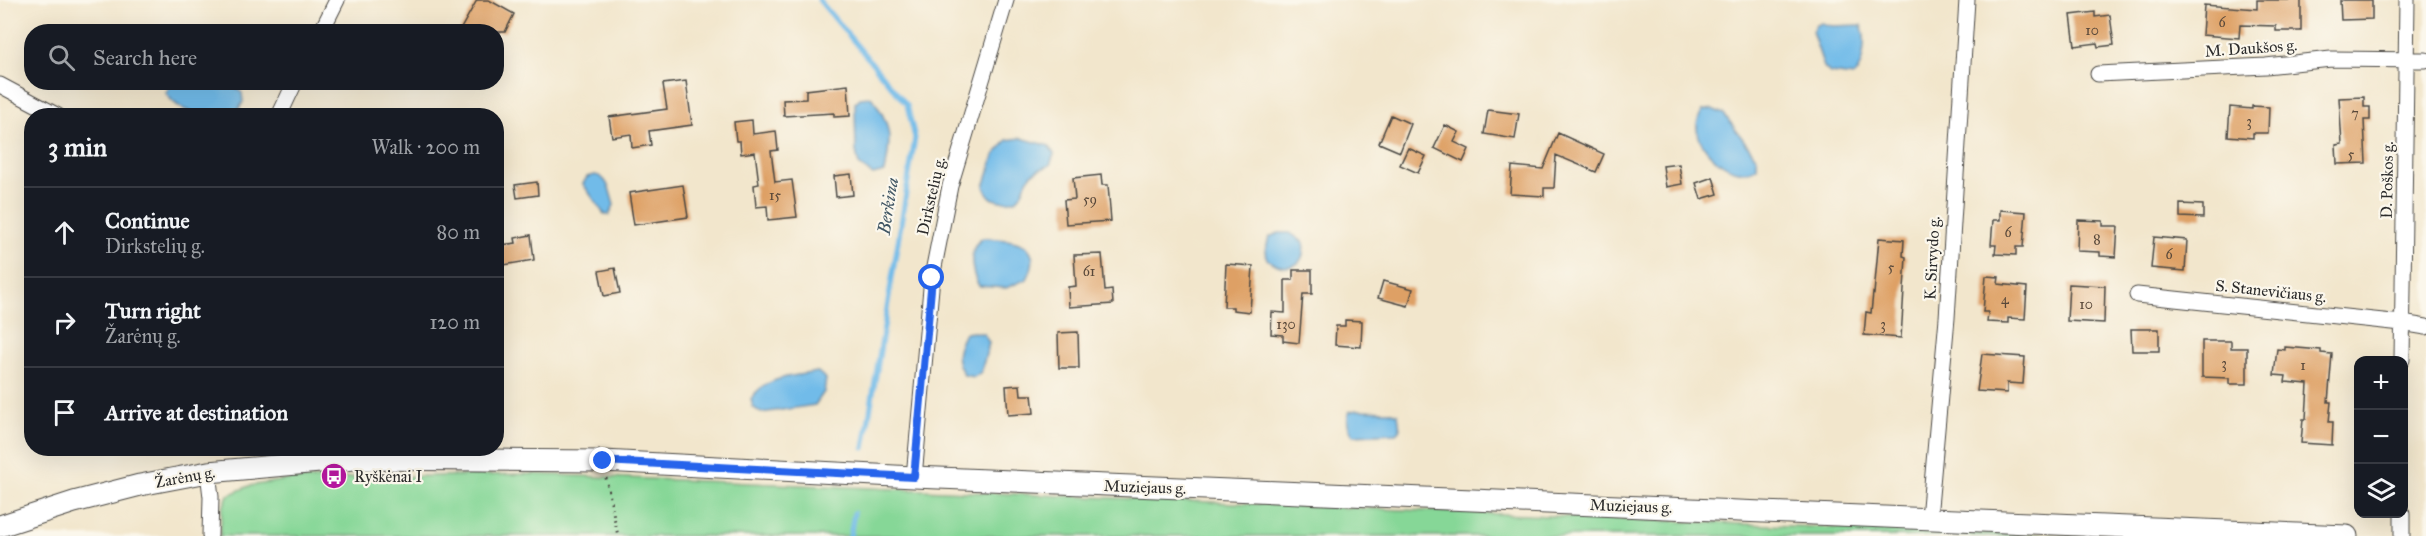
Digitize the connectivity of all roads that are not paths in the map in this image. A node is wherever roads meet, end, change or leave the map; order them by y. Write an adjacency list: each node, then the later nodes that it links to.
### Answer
1 (337, 0): 5 (street)
2 (1006, 0): 20 (street, Dirkstelių g.)
3 (1967, 0): 22 (street, K. Sirvydo g.)
4 (2407, 0): 6 (street, D. Poškos g.)
5 (325, 24)
6 (2407, 59): 7 (street, M. Daukšos g.); 8 (street, M. Daukšos g.); 14 (street, D. Poškos g.)
7 (2426, 60)
8 (2098, 74)
9 (0, 85): 11 (street)
10 (291, 90): 12 (street)
11 (43, 108)
12 (283, 108)
13 (2137, 295): 14 (street, S. Stanevičiaus g.)
14 (2402, 323): 15 (street, S. Stanevičiaus g.); 16 (street, D. Poškos g.)
15 (2426, 327)
16 (2402, 356)
17 (459, 456): 19 (main road, Žarėnų g.)
18 (504, 456): 20 (main road, Žarėnų g.)
19 (208, 472): 23 (main road, Žarėnų g.); 24 (street)
20 (914, 477): 22 (main road, Muziejaus g.)
21 (2402, 518): 26 (street)
22 (1929, 519): 25 (main road, Muziejaus g.)
23 (0, 526)
24 (210, 536)
25 (2347, 536)
26 (2402, 536)

